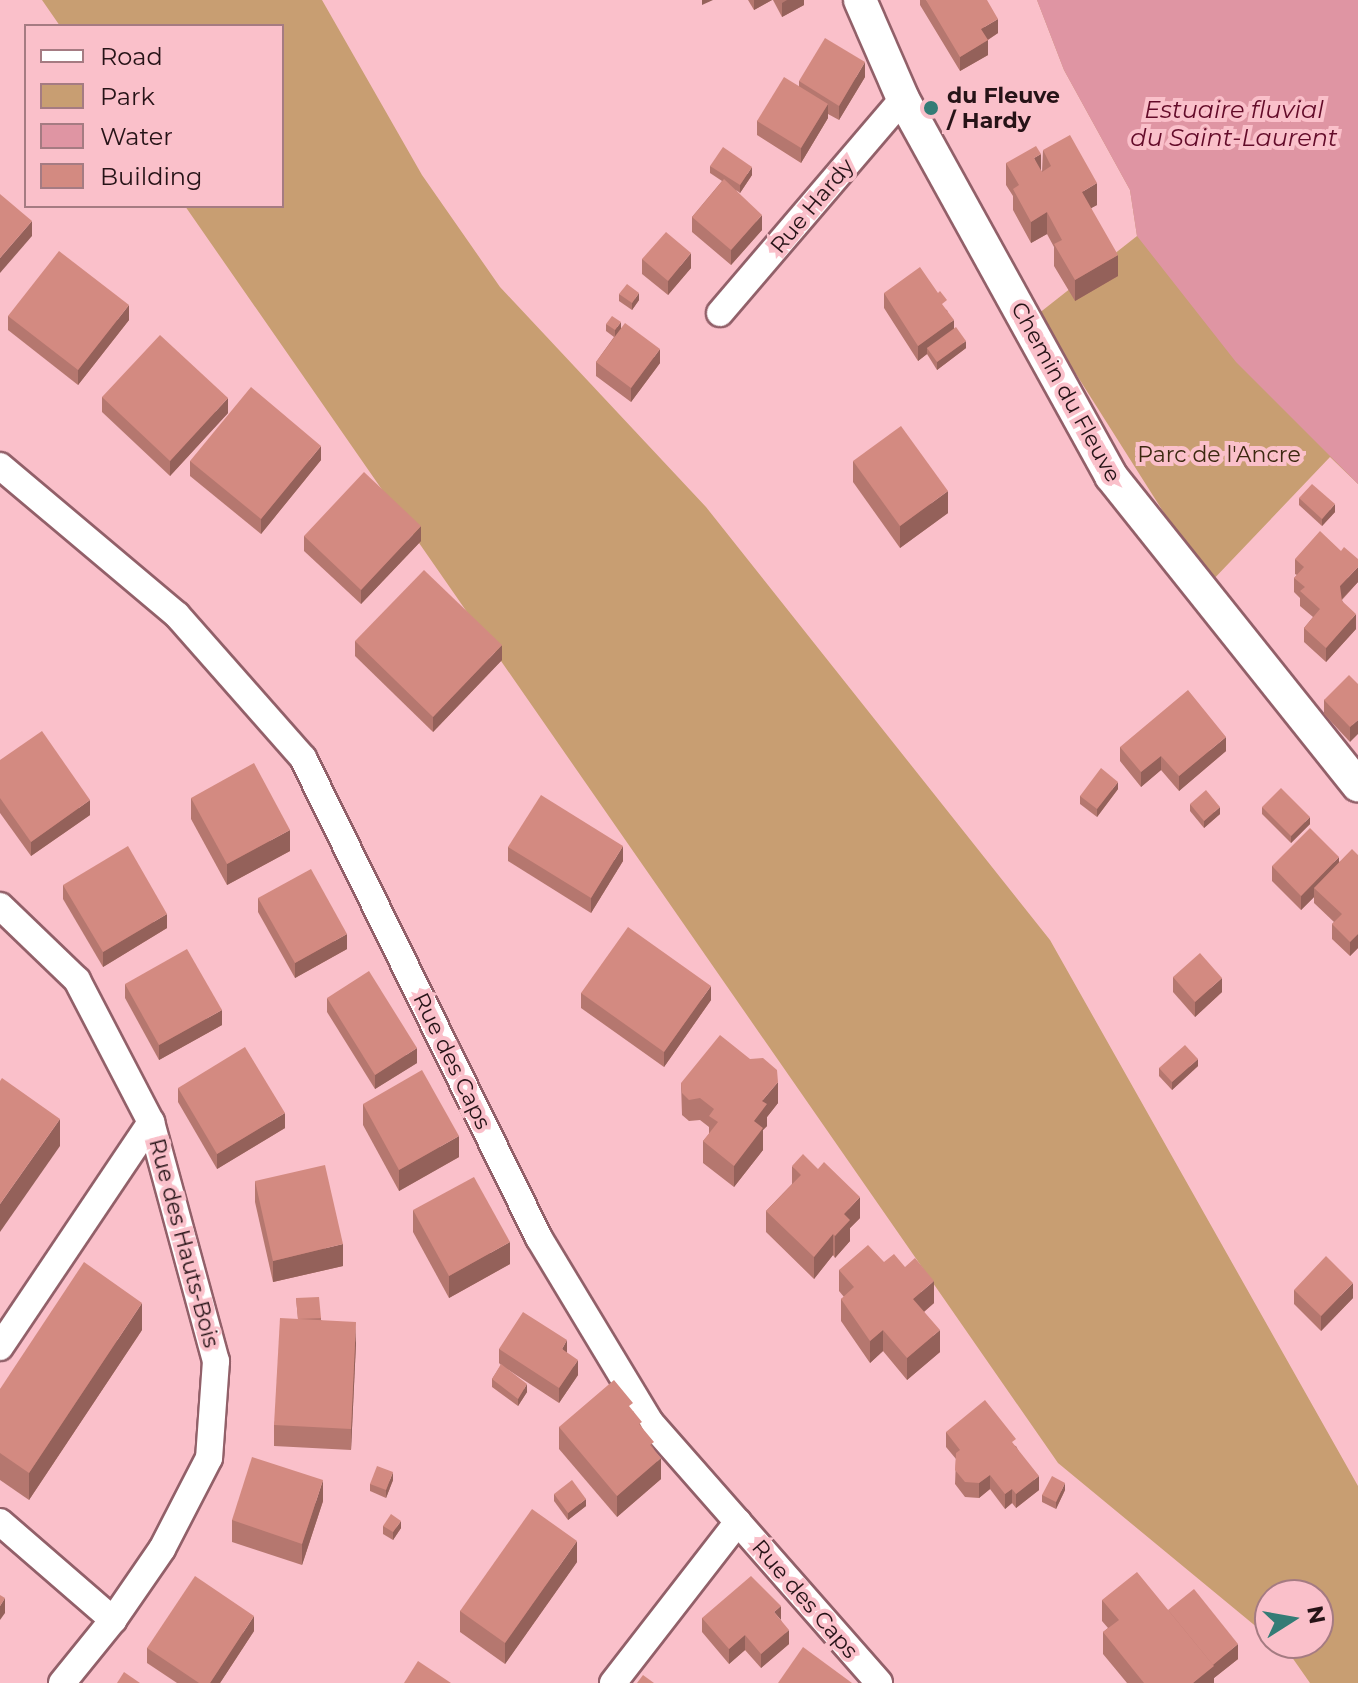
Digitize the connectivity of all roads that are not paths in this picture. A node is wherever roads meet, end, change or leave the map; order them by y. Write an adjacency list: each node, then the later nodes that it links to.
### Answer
1 (860, 0): 2 (street, Chemin du Fleuve)
2 (903, 99): 3 (street, Rue Hardy); 5 (street, Chemin du Fleuve)
3 (720, 313)
4 (0, 466): 10 (street, Rue des Caps)
5 (1358, 785)
6 (0, 906): 7 (street, Rue des Hauts-Bois)
7 (151, 1122): 8 (street); 11 (street, Rue des Hauts-Bois)
8 (0, 1347)
9 (0, 1522): 11 (street)
10 (738, 1522): 13 (street); 14 (street, Rue des Caps)
11 (113, 1620): 12 (street, Rue des Hauts-Bois)
12 (62, 1683)
13 (613, 1683)
14 (879, 1683)

